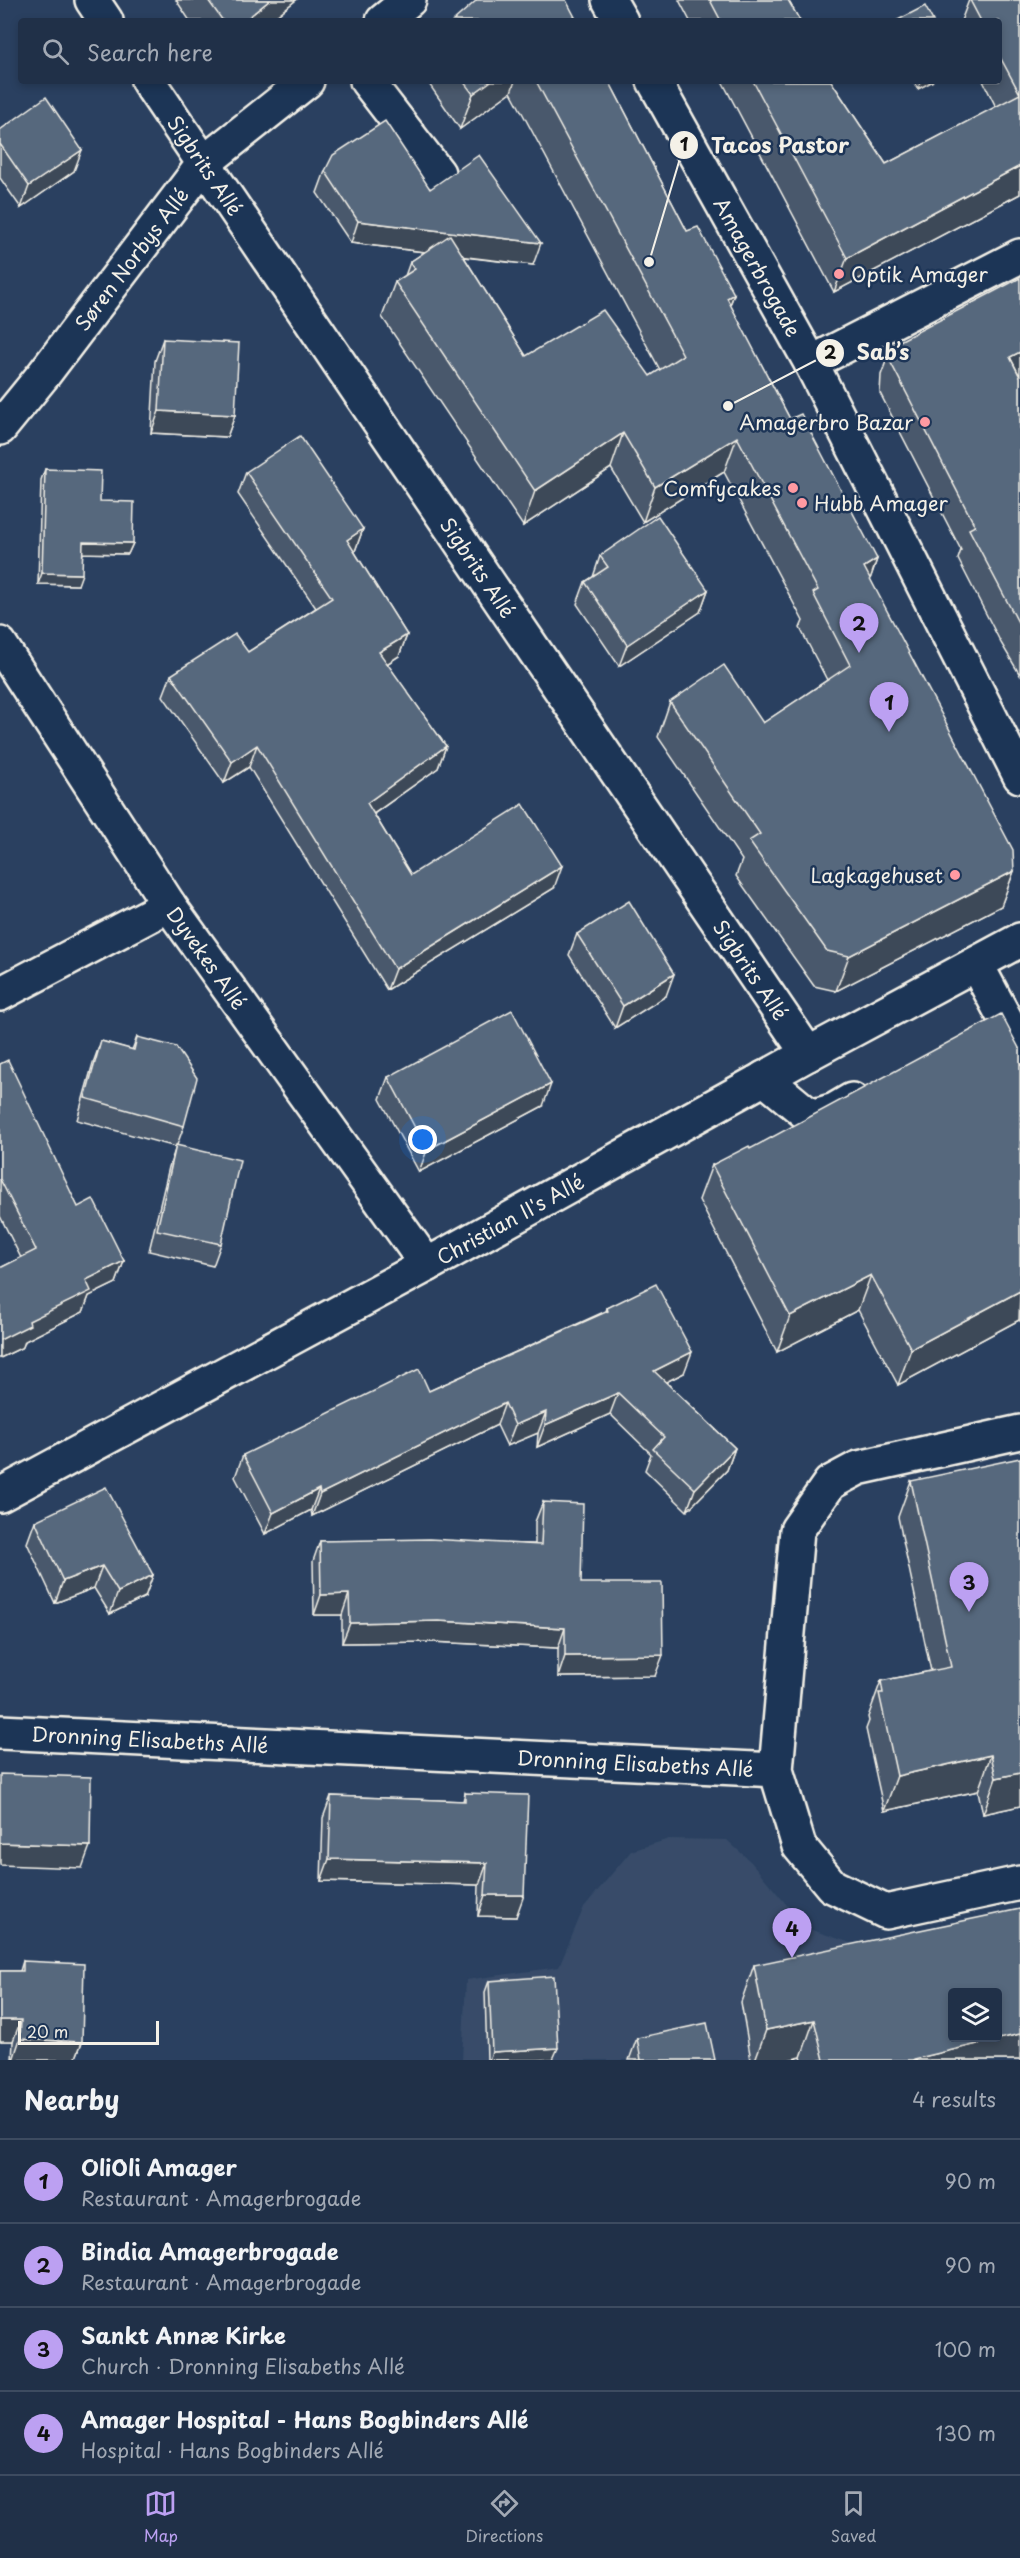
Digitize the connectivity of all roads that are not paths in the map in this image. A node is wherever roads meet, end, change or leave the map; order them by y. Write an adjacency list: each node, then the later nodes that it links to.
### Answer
1 (92, 0): 4 (street)
2 (409, 0): 5 (street)
3 (609, 0): 6 (street)
4 (104, 18)
5 (387, 18)
6 (619, 18)
7 (150, 84): 11 (street, Sigbrits Allé)
8 (303, 84): 11 (street, Søren Norbys Allé)
9 (369, 84): 12 (street)
10 (656, 84): 14 (street, Amagerbrogade)
11 (205, 162): 15 (street, Søren Norbys Allé); 25 (street, Sigbrits Allé)
12 (438, 173)
13 (1020, 256): 14 (street)
14 (811, 363): 17 (street, Amagerbrogade)
15 (0, 428)
16 (0, 644): 18 (street, Dyvekes Allé)
17 (1020, 776)
18 (169, 904): 21 (street); 28 (street, Dyvekes Allé)
19 (1020, 940): 20 (street, Christian II's Allé)
20 (976, 964): 22 (street); 25 (street, Christian II's Allé)
21 (0, 994)
22 (1004, 1018): 23 (street); 24 (street)
23 (975, 1034)
24 (1020, 1047)
25 (808, 1054): 26 (street, Christian II's Allé)
26 (764, 1078): 27 (street); 28 (street, Christian II's Allé)
27 (875, 1088)
28 (427, 1265): 30 (street, Christian II's Allé)
29 (1020, 1432): 32 (street, Dronning Elisabeths Allé)
30 (0, 1495)
31 (0, 1732): 32 (street, Dronning Elisabeths Allé)
32 (776, 1770): 33 (street)
33 (1020, 1883)

